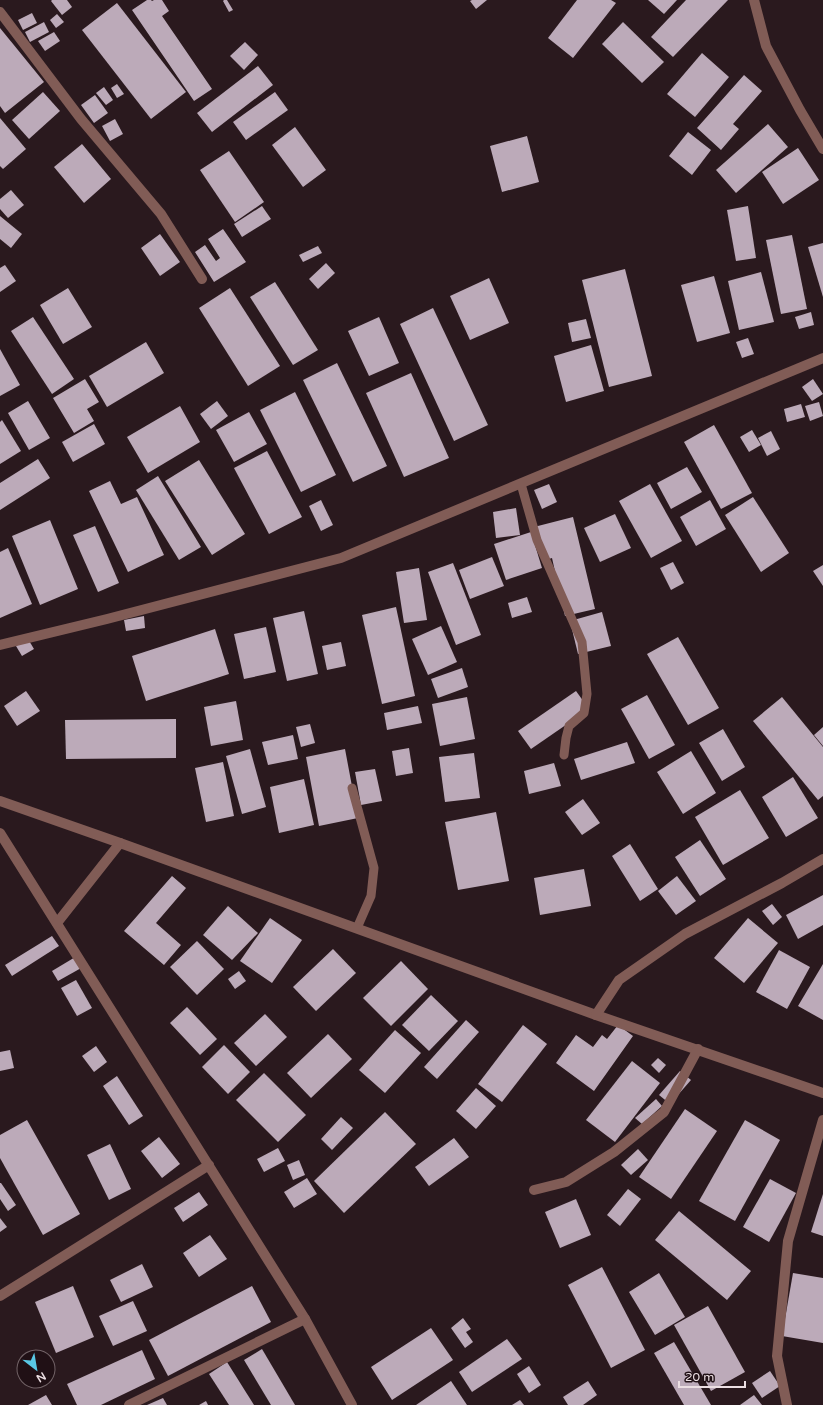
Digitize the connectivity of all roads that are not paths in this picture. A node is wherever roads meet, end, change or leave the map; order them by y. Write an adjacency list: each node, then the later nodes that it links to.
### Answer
1 (754, 0): 3 (street)
2 (0, 12): 4 (street)
3 (823, 149)
4 (202, 279)
5 (823, 358): 6 (street)
6 (521, 484): 7 (street); 8 (lane)
7 (0, 645)
8 (564, 755)
9 (352, 788): 15 (lane)
10 (0, 801): 12 (street)
11 (0, 832): 14 (street)
12 (120, 843): 14 (street); 15 (street)
13 (823, 859): 16 (street)
14 (57, 923): 20 (street)
15 (357, 928): 16 (street)
16 (596, 1015): 17 (street)
17 (698, 1049): 18 (street); 21 (street)
18 (823, 1093)
19 (823, 1120): 26 (street)
20 (209, 1166): 22 (street); 23 (street)
21 (534, 1190)
22 (0, 1296)
23 (305, 1319): 24 (street); 25 (street)
24 (129, 1405)
25 (352, 1405)
26 (787, 1405)

